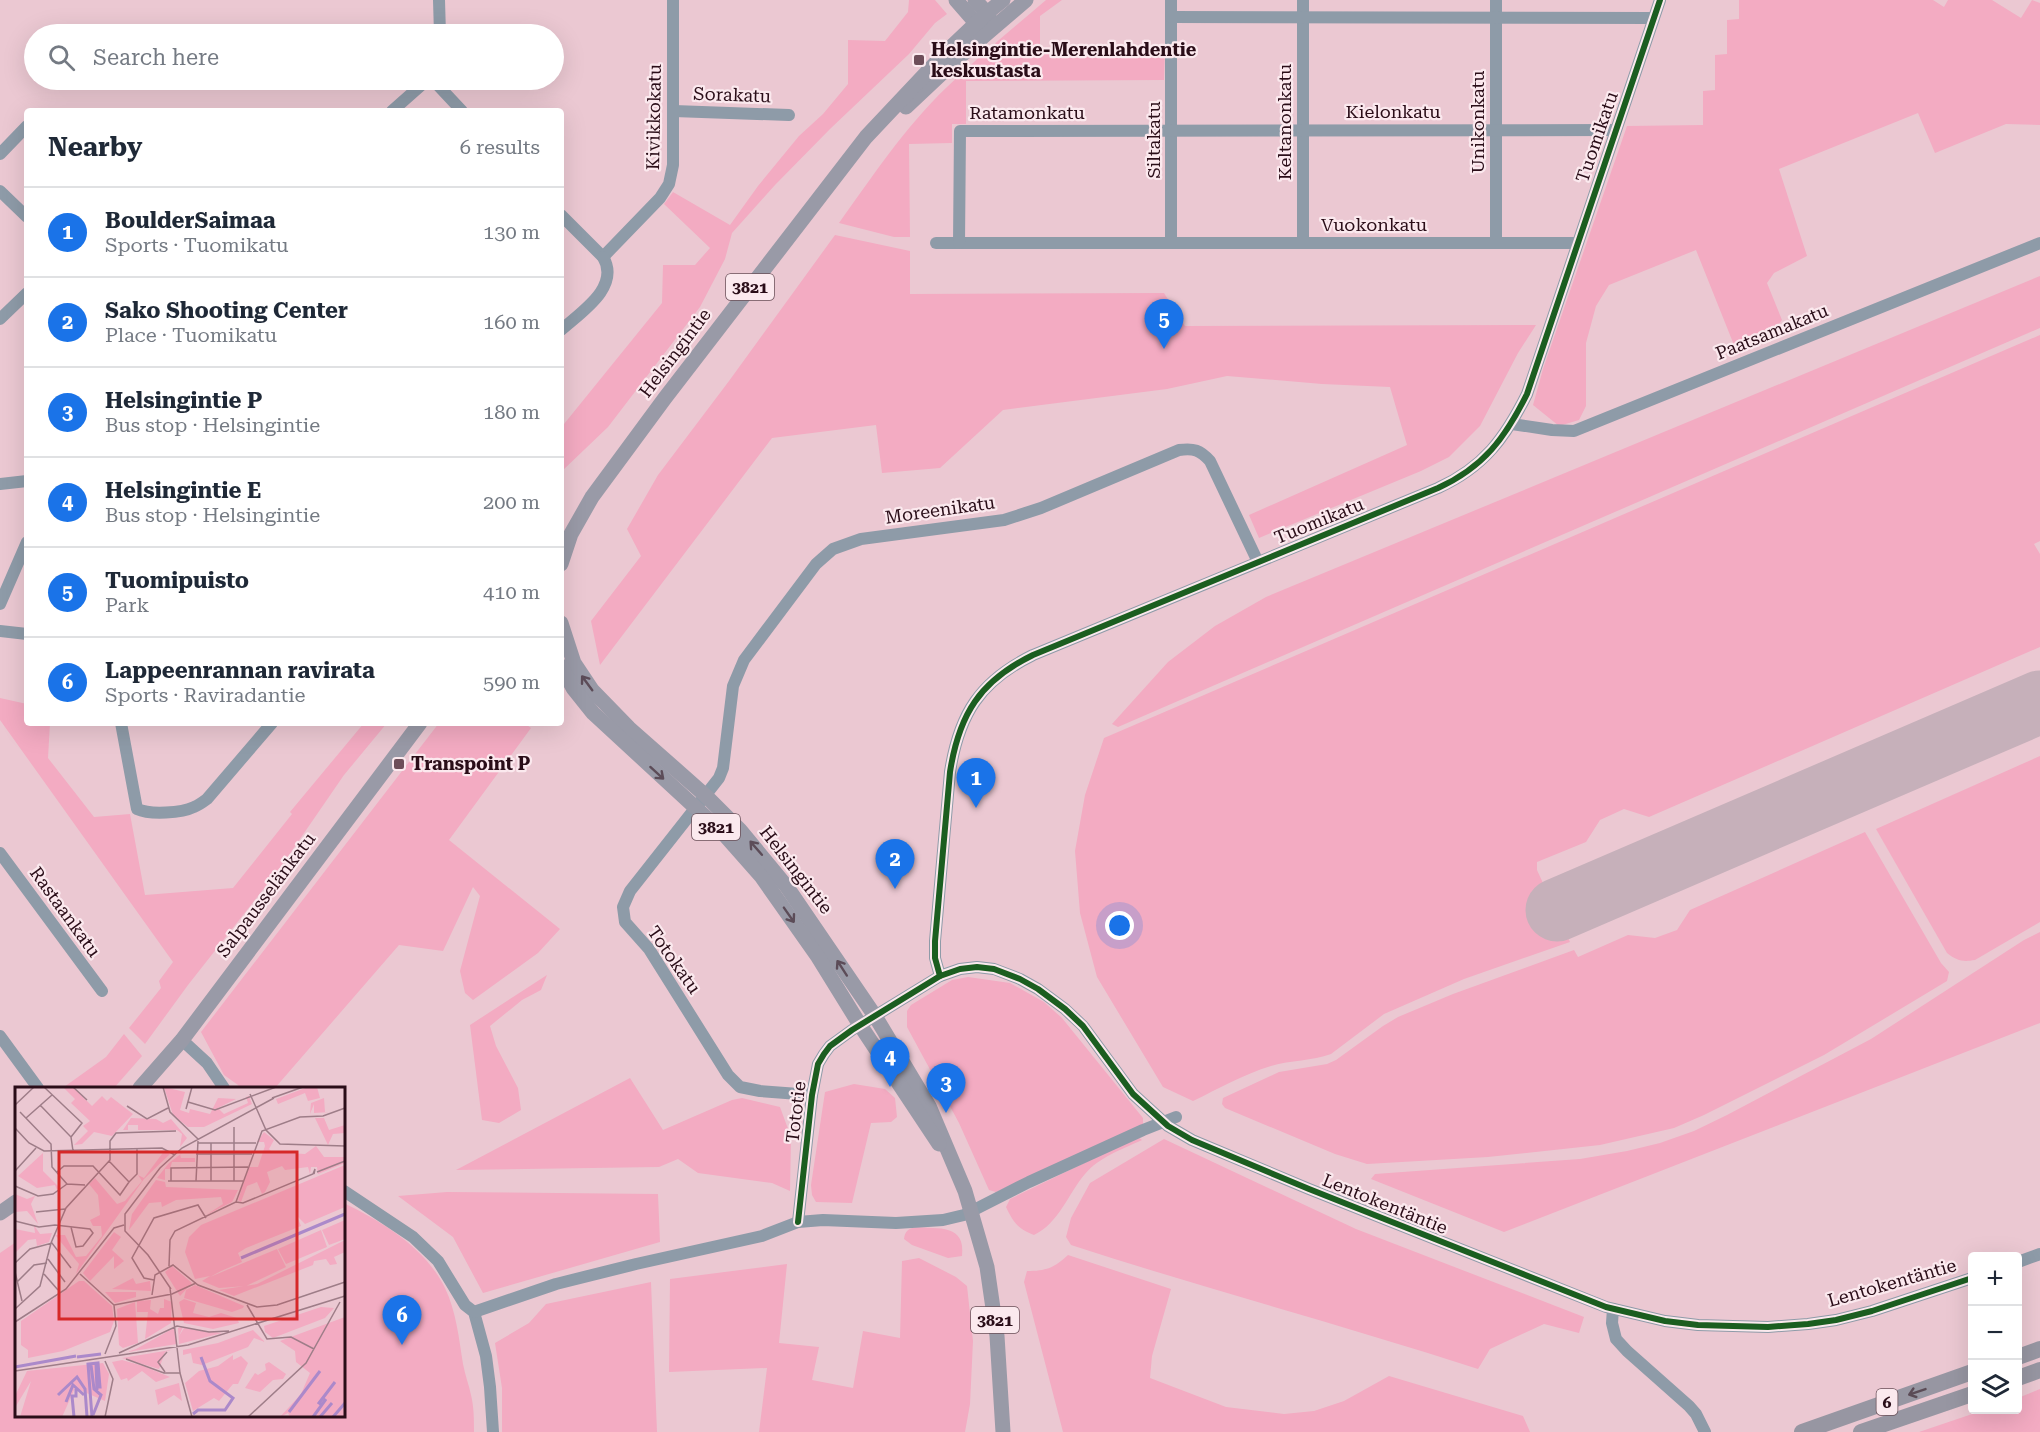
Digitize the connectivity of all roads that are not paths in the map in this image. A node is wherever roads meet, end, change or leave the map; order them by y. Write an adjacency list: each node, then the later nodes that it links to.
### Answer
1 (439, 0): 16 (street)
2 (673, 0): 22 (street, Kivikkokatu)
3 (956, 0): 14 (main road)
4 (975, 0): 14 (main road)
5 (1003, 0): 14 (main road, Helsingintie / 3821)
6 (1026, 0): 17 (main road, Helsingintie / 3821)
7 (1172, 0): 12 (street, Siltakatu)
8 (1303, 0): 11 (street, Keltanonkatu)
9 (1496, 0): 13 (street, Unikonkatu)
10 (1660, 0): 15 (street, Tuomikatu)
11 (1303, 16): 12 (street); 13 (street); 25 (street, Keltanonkatu)
12 (1171, 17): 28 (street, Siltakatu)
13 (1496, 17): 15 (street); 26 (street, Unikonkatu)
14 (982, 18): 17 (main road); 30 (main road, Helsingintie / 3821)
15 (1653, 18): 27 (street, Tuomikatu)
16 (440, 24)
17 (993, 28): 30 (main road, Helsingintie / 3821)
18 (416, 90): 20 (street)
19 (442, 90): 21 (street)
20 (395, 108)
21 (459, 108)
22 (674, 111): 23 (street, Sorakatu); 41 (street, Kivikkokatu)
23 (789, 115)
24 (24, 129): 29 (street)
25 (1303, 130): 26 (street, Kielonkatu); 28 (street, Kielonkatu); 37 (street, Keltanonkatu)
26 (1496, 130): 27 (street, Kielonkatu); 38 (street, Unikonkatu)
27 (1615, 130): 39 (street, Tuomikatu)
28 (1172, 131): 35 (street, Ratamonkatu); 36 (street, Siltakatu)
29 (0, 154)
30 (836, 177): 48 (main road, Helsingintie / 3821)
31 (0, 191): 32 (street)
32 (24, 214)
33 (564, 218): 41 (street)
34 (936, 243): 35 (street)
35 (959, 243): 36 (street)
36 (1172, 243): 37 (street, Vuokonkatu)
37 (1303, 243): 38 (street, Vuokonkatu)
38 (1496, 243): 39 (street, Vuokonkatu)
39 (1577, 243): 45 (street, Tuomikatu)
40 (2040, 243): 45 (street, Paatsamakatu)
41 (603, 257): 44 (street)
42 (24, 296): 43 (street)
43 (0, 319)
44 (564, 327)
45 (1512, 424): 52 (street, Tuomikatu)
46 (24, 481): 47 (street)
47 (0, 484)
48 (592, 497): 49 (main road, Helsingintie / 3821); 51 (main road, Helsingintie / 3821)
49 (564, 534)
50 (24, 549): 53 (street)
51 (564, 555)
52 (1258, 562): 61 (street, Moreenikatu); 63 (street, Tuomikatu)
53 (0, 604)
54 (0, 631): 56 (street)
55 (564, 632): 61 (main road, Helsingintie / 3821, one-way to 55)
56 (24, 634)
57 (564, 672): 61 (main road, Helsingintie / 3821, one-way to 61)
58 (123, 726): 59 (street)
59 (269, 726)
60 (418, 726): 68 (main road, Salpausselänkatu)
61 (701, 802): 65 (main road, Helsingintie / 3821, one-way to 61); 66 (main road, Helsingintie / 3821, one-way to 66); 72 (street, Totokatu)
62 (0, 853): 64 (street, Rastaankatu)
63 (940, 976): 65 (street, Lentokentäntie); 74 (street, Lentokentäntie)
64 (102, 992)
65 (875, 1016): 66 (street, Lentokentäntie); 75 (main road, Helsingintie / 3821)
66 (860, 1025): 72 (street, Tototie); 75 (main road, Helsingintie / 3821)
67 (0, 1036): 69 (street)
68 (182, 1040): 70 (main road, Salpausselänkatu); 71 (street)
69 (37, 1087)
70 (142, 1087)
71 (223, 1087)
72 (812, 1095): 80 (street, Tototie)
73 (1176, 1117): 74 (street)
74 (1162, 1121): 78 (street); 84 (street, Lentokentäntie)
75 (958, 1175): 78 (main road, Helsingintie / 3821)
76 (345, 1192): 85 (street)
77 (15, 1203): 79 (main road)
78 (972, 1211): 80 (street); 93 (main road, Helsingintie / 3821)
79 (0, 1213)
80 (798, 1222): 85 (street)
81 (2040, 1254): 82 (street)
82 (2022, 1261)
83 (1968, 1279): 84 (street, Lentokentäntie)
84 (1613, 1309): 94 (street)
85 (474, 1312): 92 (street)
86 (2040, 1349): 87 (highway)
87 (2022, 1356)
88 (2040, 1370): 90 (highway)
89 (1968, 1373): 95 (highway, 6, one-way to 95)
90 (2022, 1377)
91 (1968, 1395): 96 (highway, 6)
92 (493, 1432)
93 (1004, 1432)
94 (1705, 1432)
95 (1802, 1432)
96 (1861, 1432)

